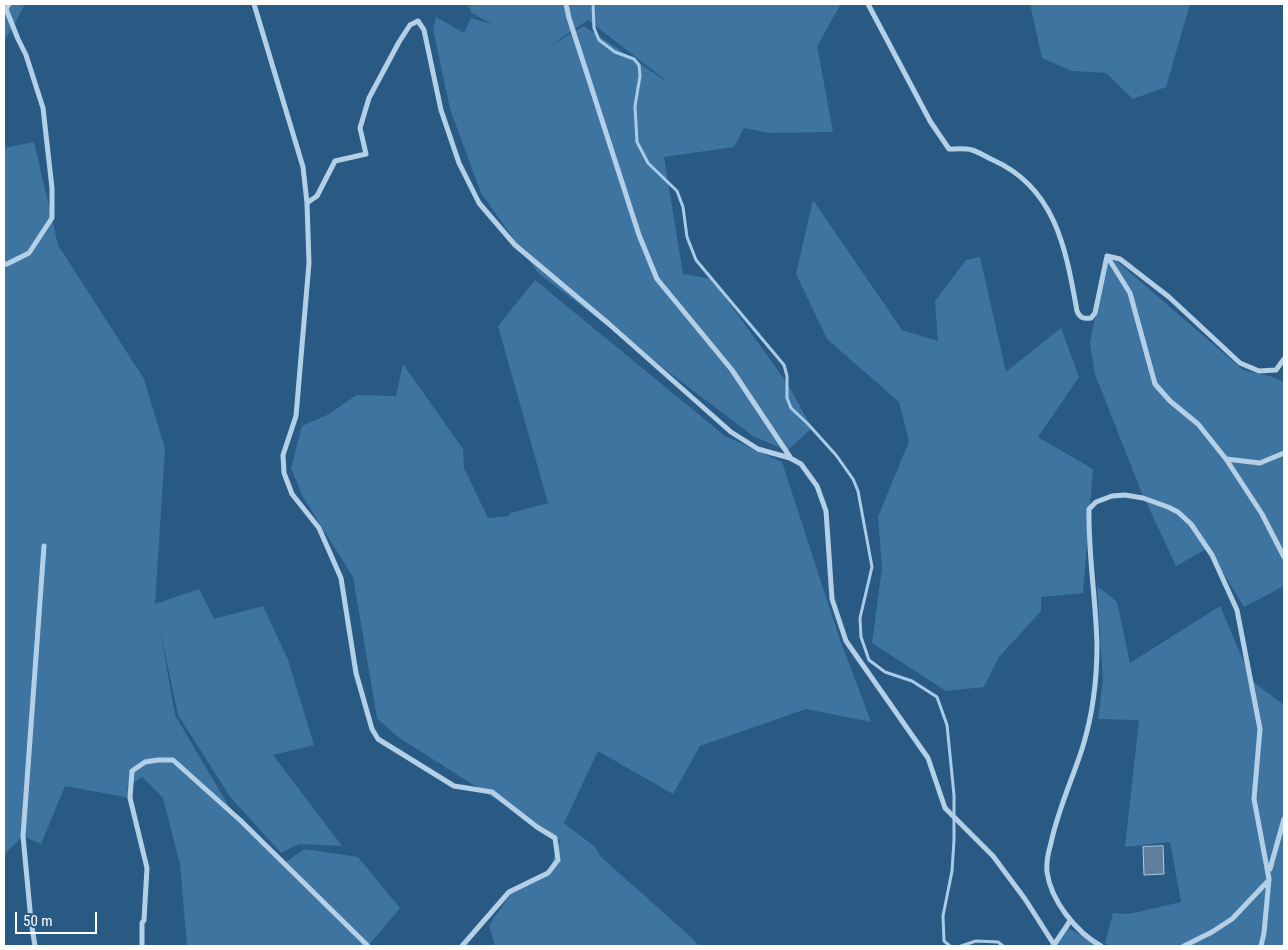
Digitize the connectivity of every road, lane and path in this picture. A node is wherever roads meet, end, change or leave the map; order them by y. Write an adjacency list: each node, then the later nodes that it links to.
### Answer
1 (9, 4): 7 (street)
2 (254, 4): 5 (street)
3 (566, 4): 10 (street)
4 (868, 4): 6 (street)
5 (307, 203): 10 (street); 21 (street)
6 (1107, 256): 8 (street); 11 (street)
7 (4, 264)
8 (1284, 359)
9 (1284, 453): 11 (street)
10 (790, 458): 22 (street)
11 (1226, 459): 13 (street)
12 (44, 546): 18 (street)
13 (1284, 557)
14 (1284, 819): 15 (street)
15 (1269, 872): 16 (street); 17 (street)
16 (1269, 879): 24 (street); 25 (street)
17 (1070, 921): 22 (street); 23 (street)
18 (35, 946)
19 (142, 946): 20 (street)
20 (368, 946)
21 (462, 946)
22 (1054, 946)
23 (1101, 946)
24 (1184, 946)
25 (1261, 946)

